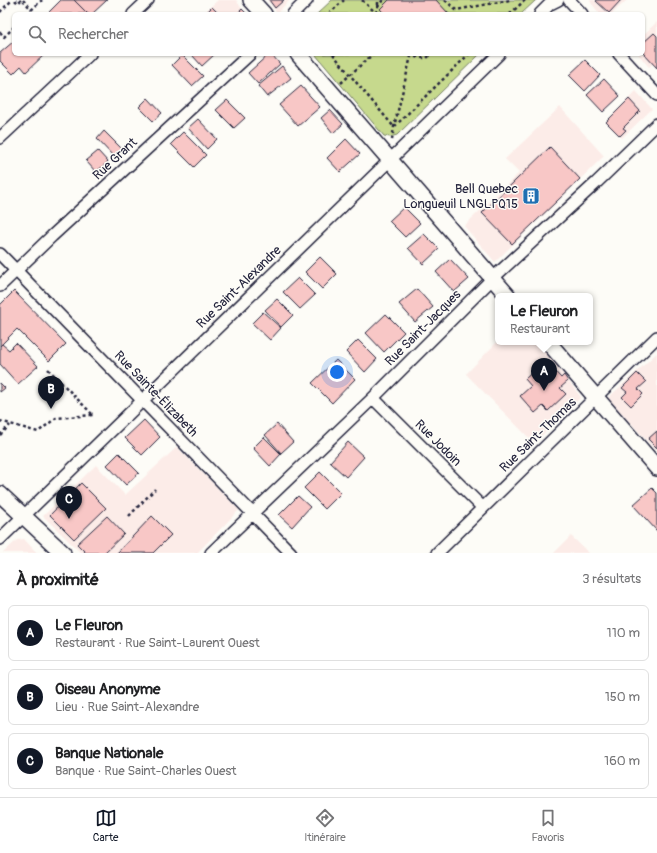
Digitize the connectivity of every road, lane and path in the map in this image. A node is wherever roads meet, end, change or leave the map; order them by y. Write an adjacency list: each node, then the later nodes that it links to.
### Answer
1 (14, 0): 2 (path); 19 (path)
2 (22, 0): 17 (path)
3 (42, 0): 17 (path)
4 (148, 0): 21 (street)
5 (251, 0): 22 (street)
6 (307, 0): 23 (street)
7 (344, 0): 24 (path)
8 (362, 0): 25 (path)
9 (378, 0): 16 (path)
10 (383, 0): 16 (path)
11 (445, 0): 18 (path)
12 (510, 0): 18 (path)
13 (525, 0): 27 (path)
14 (558, 0): 28 (street)
15 (569, 0): 29 (street)
16 (378, 6): 26 (path)
17 (32, 10): 20 (path)
18 (456, 10)
19 (0, 12)
20 (30, 12)
21 (135, 12)
22 (262, 12)
23 (295, 12)
24 (331, 12)
25 (374, 12)
26 (376, 12)
27 (512, 12)
28 (542, 12)
29 (580, 12)
30 (12, 29): 31 (path)
31 (0, 32)
32 (88, 56): 48 (street)
33 (248, 56): 52 (street, Rue Grant)
34 (300, 56): 50 (street)
35 (335, 56): 43 (path)
36 (371, 56): 43 (path)
37 (411, 56): 47 (path)
38 (414, 56): 39 (path)
39 (429, 56)
40 (467, 56): 47 (path)
41 (497, 56): 50 (street, Rue Saint-Alexandre)
42 (621, 56): 45 (street)
43 (350, 76): 44 (path); 47 (path)
44 (337, 87)
45 (657, 96)
46 (657, 124): 53 (street, Rue Saint-Jacques)
47 (394, 126): 49 (path)
48 (0, 138)
49 (392, 140)
50 (390, 160): 53 (street); 61 (street, Rue Saint-Alexandre)
51 (0, 254): 52 (street, Rue Sainte-Élizabeth)
52 (16, 270): 54 (street, Rue Grant); 61 (street, Rue Sainte-Élizabeth)
53 (493, 278): 55 (street); 59 (street, Rue Saint-Jacques)
54 (0, 286)
55 (506, 293)
56 (657, 337): 60 (street, Rue Saint-Thomas)
57 (551, 345): 60 (street)
58 (48, 369): 63 (path)
59 (373, 398): 68 (street, Rue Jodoin); 69 (street, Rue Saint-Jacques)
60 (596, 398): 65 (street); 68 (street, Rue Saint-Thomas)
61 (142, 400): 69 (street, Rue Sainte-Élizabeth); 70 (street, Rue Saint-Alexandre)
62 (0, 421): 63 (path)
63 (11, 425): 64 (path)
64 (0, 435)
65 (657, 468)
66 (155, 488): 71 (path)
67 (0, 494): 70 (street)
68 (483, 508): 76 (street, Rue Saint-Thomas)
69 (253, 513): 74 (street, Rue Saint-Jacques); 75 (street, Rue Sainte-Élizabeth)
70 (24, 516): 72 (street, Rue Saint-Alexandre); 73 (street)
71 (129, 516)
72 (0, 539)
73 (63, 553)
74 (211, 553)
75 (291, 553)
76 (437, 553)

